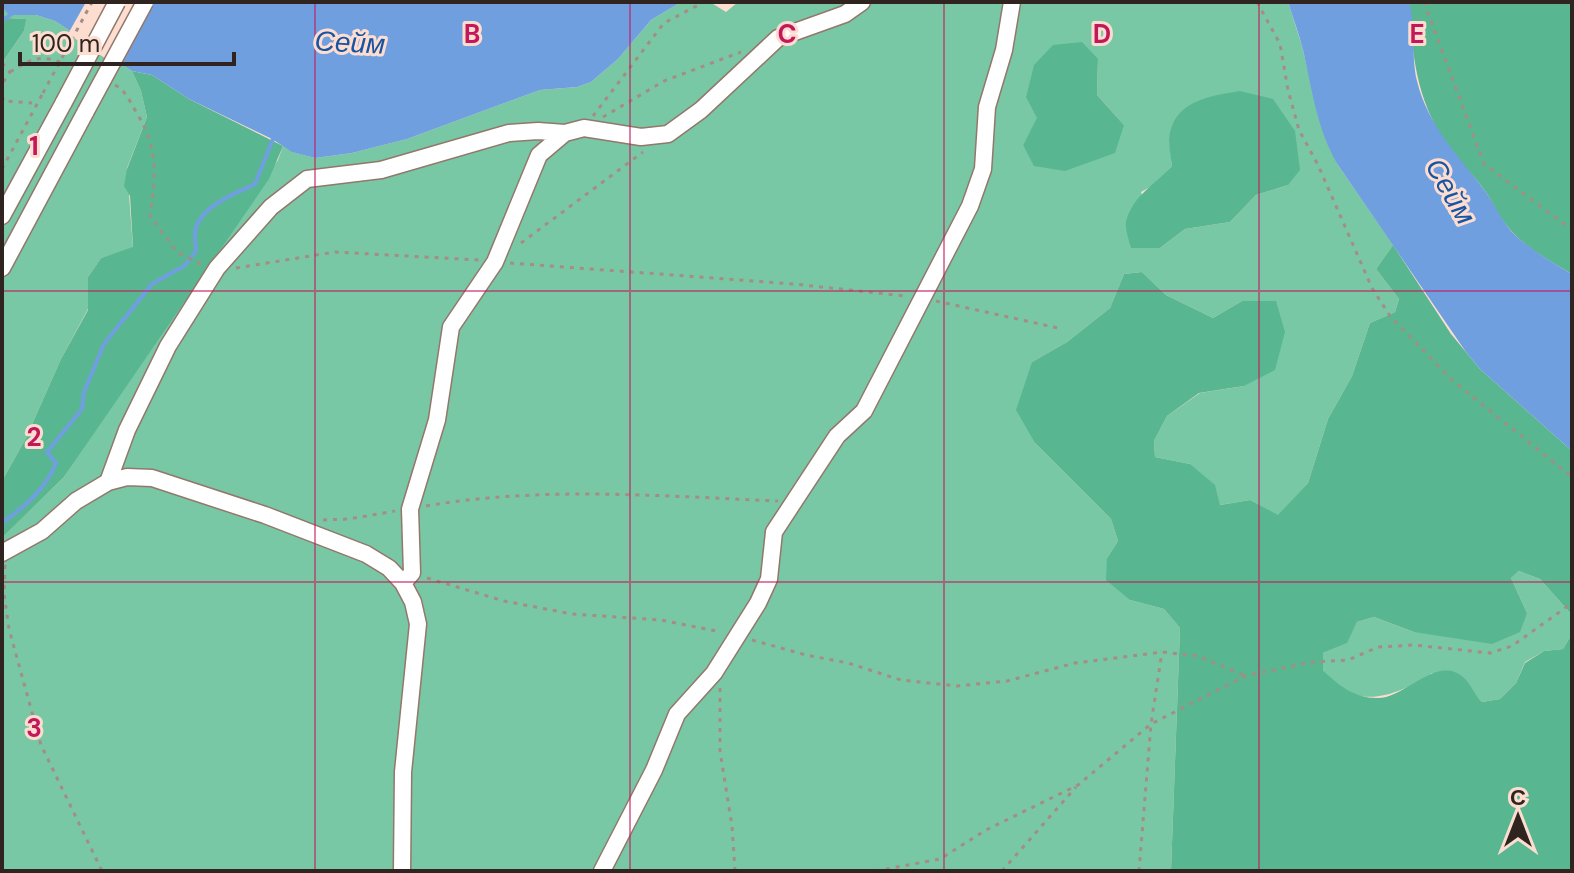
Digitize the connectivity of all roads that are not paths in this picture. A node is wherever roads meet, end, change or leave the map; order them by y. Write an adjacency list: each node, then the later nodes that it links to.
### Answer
1 (117, 2): 6 (street, bridge)
2 (145, 2): 7 (street, bridge)
3 (862, 2): 5 (street)
4 (1012, 2): 12 (street)
5 (565, 133): 8 (street); 10 (street)
6 (2, 216)
7 (2, 268)
8 (108, 482): 9 (street); 10 (street)
9 (4, 553)
10 (408, 578): 11 (street)
11 (402, 871)
12 (602, 871)

